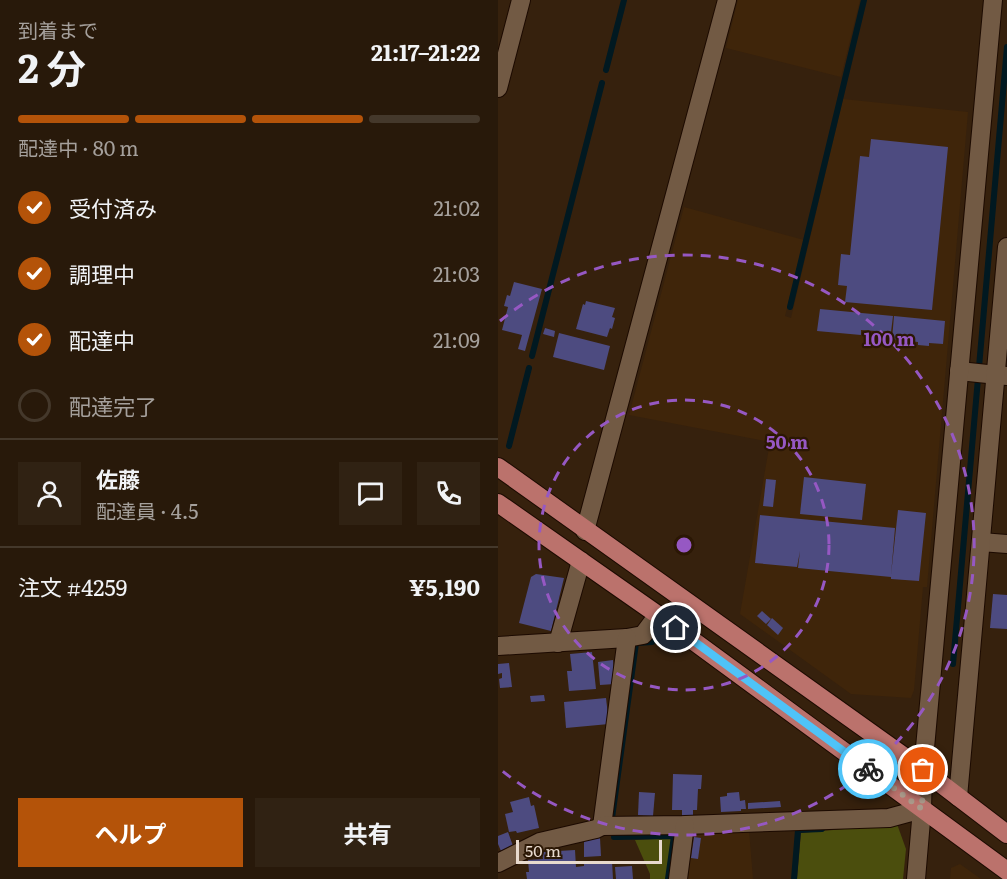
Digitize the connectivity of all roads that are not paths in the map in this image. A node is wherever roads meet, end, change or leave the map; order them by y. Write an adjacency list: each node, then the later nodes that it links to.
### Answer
1 (521, 0): 5 (street)
2 (727, 0): 11 (street)
3 (993, 0): 4 (street)
4 (998, 38): 7 (street)
5 (498, 88)
6 (1007, 247): 8 (street)
7 (963, 371): 8 (street); 19 (street)
8 (997, 375): 12 (street)
9 (498, 467): 11 (main road)
10 (498, 503): 14 (main road)
11 (585, 531): 19 (main road)
12 (981, 542): 13 (street); 20 (street)
13 (1007, 544)
14 (581, 561): 15 (main road); 17 (street)
15 (658, 615): 16 (street); 21 (main road)
16 (627, 638): 17 (street); 23 (street)
17 (558, 642): 18 (street)
18 (498, 646)
19 (923, 770): 20 (main road); 21 (street)
20 (958, 797): 24 (main road)
21 (922, 809): 22 (street); 26 (main road); 28 (street)
22 (685, 825): 23 (street); 27 (street)
23 (602, 826): 25 (street)
24 (1007, 834)
25 (498, 862)
26 (1007, 871)
27 (678, 879)
28 (916, 879)

